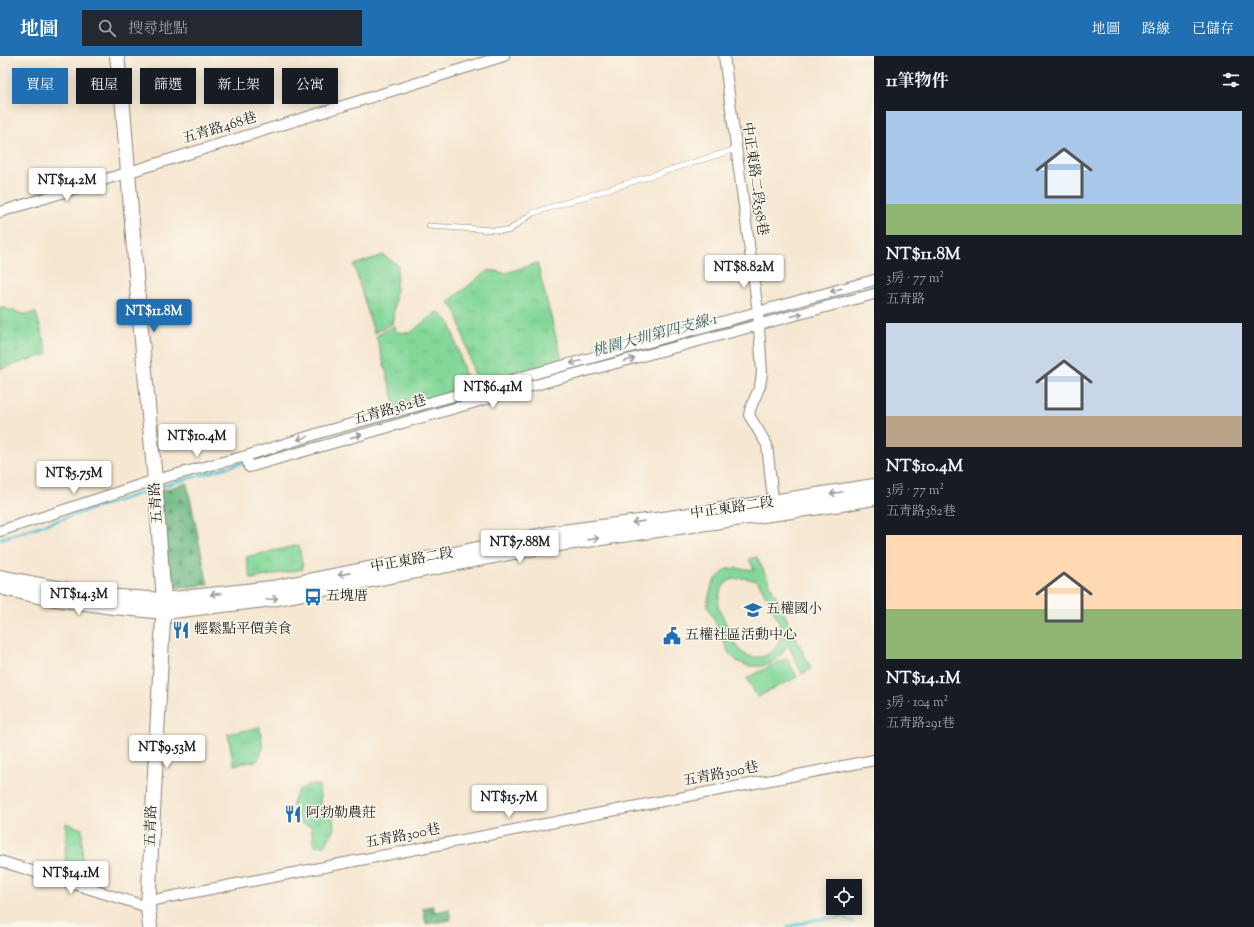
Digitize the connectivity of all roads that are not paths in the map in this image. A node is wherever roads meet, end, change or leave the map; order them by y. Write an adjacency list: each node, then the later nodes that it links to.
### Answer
1 (117, 56): 5 (main road, 五青路)
2 (504, 56): 5 (street, 五青路468巷)
3 (724, 56): 4 (street, 中正東路二段558巷)
4 (736, 149): 7 (lane); 10 (street, 中正東路二段558巷)
5 (127, 172): 6 (street, 五青路468巷); 17 (main road, 五青路)
6 (0, 212)
7 (429, 226)
8 (874, 280): 10 (street, 五青路382巷, one-way to 10)
9 (874, 294): 11 (street, 五青路382巷, one-way to 9)
10 (758, 312): 11 (street, 中正東路二段558巷); 12 (street, 五青路382巷, one-way to 12)
11 (759, 325): 13 (street, 五青路382巷, one-way to 11); 20 (street, 中正東路二段558巷)
12 (557, 367): 13 (lane); 14 (street, 五青路382巷)
13 (560, 378): 15 (street, 五青路382巷, one-way to 13)
14 (326, 432): 15 (lane); 16 (street, 五青路382巷, one-way to 16)
15 (329, 443): 16 (street, 五青路382巷)
16 (246, 456): 17 (street, 五青路382巷)
17 (155, 480): 21 (street, 五青路382巷); 24 (main road, 五青路)
18 (874, 486): 20 (main road, 中正東路二段, one-way to 20)
19 (874, 498): 20 (main road, 中正東路二段)
20 (774, 508): 24 (main road, 中正東路二段)
21 (0, 531)
22 (0, 577): 24 (main road)
23 (0, 587): 24 (main road)
24 (164, 606): 27 (main road, 五青路)
25 (874, 760): 27 (street, 五青路300巷)
26 (0, 861): 27 (street)
27 (149, 904): 28 (main road, 五青路)
28 (150, 927)

